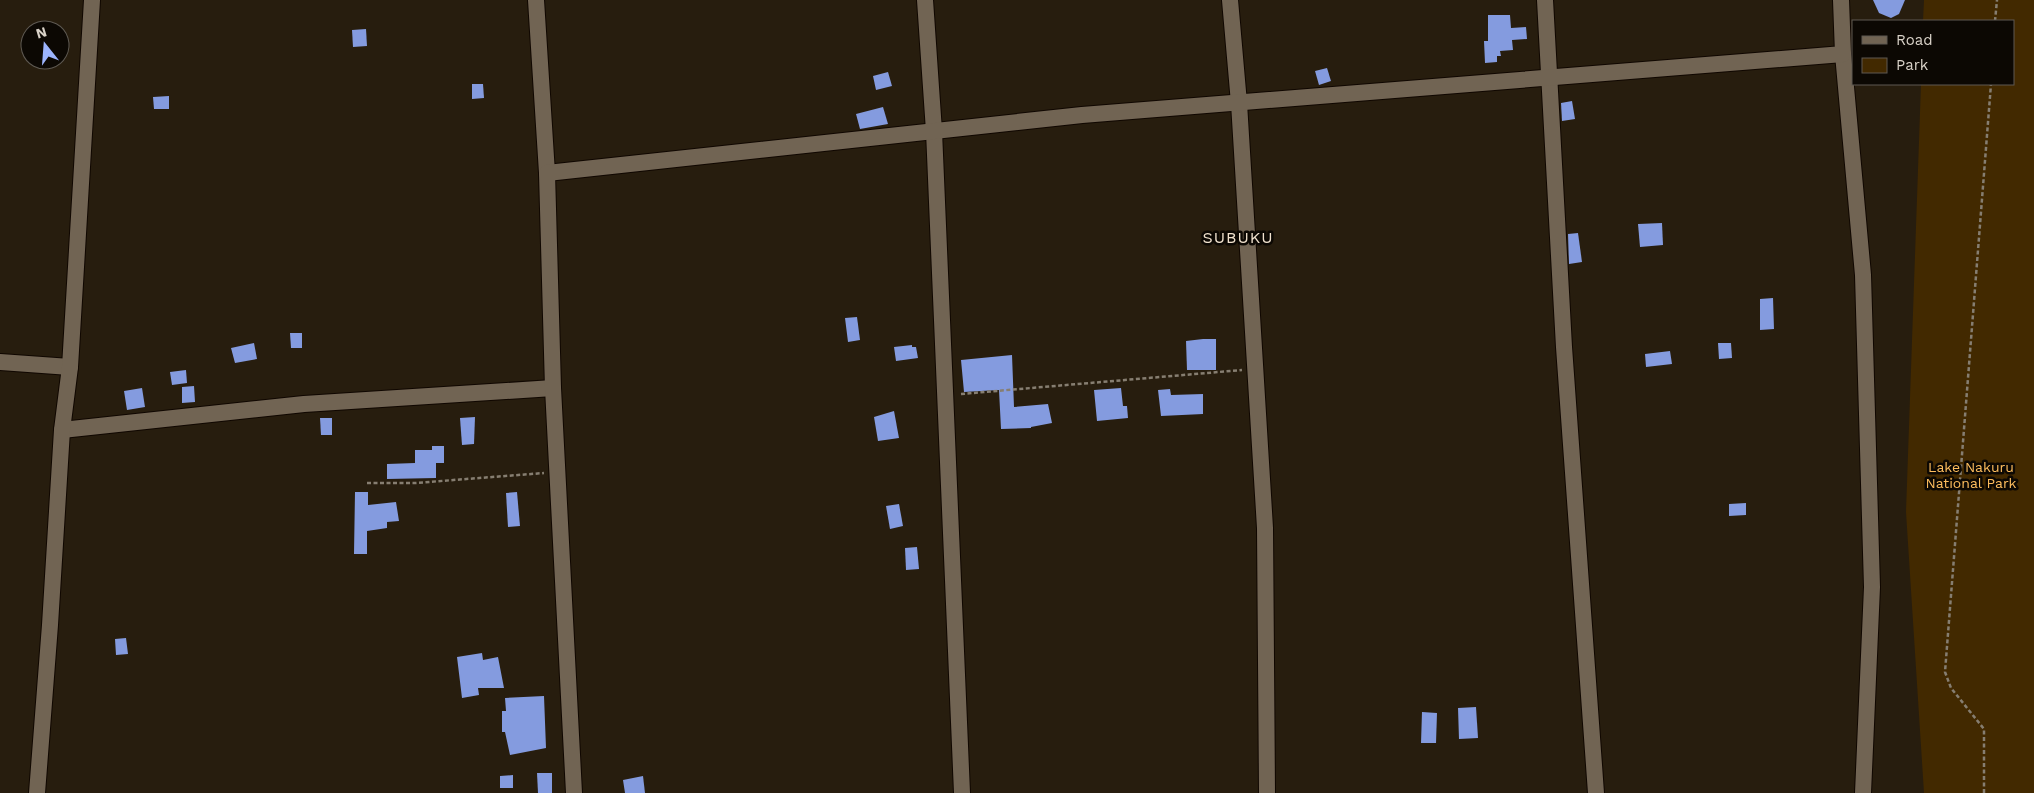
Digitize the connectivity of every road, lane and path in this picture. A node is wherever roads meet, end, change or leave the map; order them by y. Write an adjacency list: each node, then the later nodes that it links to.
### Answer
1 (92, 0): 16 (street)
2 (536, 0): 14 (street)
3 (925, 0): 13 (street)
4 (1230, 0): 12 (street)
5 (1545, 0): 10 (street)
6 (1841, 0): 9 (street)
7 (1997, 0): 8 (path)
8 (1995, 20)
9 (1843, 54): 10 (street); 28 (street)
10 (1550, 77): 12 (street); 27 (street)
11 (1990, 85): 29 (path)
12 (1239, 103): 13 (street); 17 (street)
13 (934, 131): 14 (street); 19 (street)
14 (547, 173): 18 (street)
15 (0, 362): 16 (street)
16 (70, 367): 20 (street)
17 (1256, 369): 19 (path); 26 (street)
18 (553, 388): 20 (street); 21 (street)
19 (945, 396): 25 (street)
20 (62, 430): 23 (street)
21 (558, 472): 22 (path); 24 (street)
22 (367, 482)
23 (37, 793)
24 (574, 793)
25 (962, 793)
26 (1267, 793)
27 (1596, 793)
28 (1863, 793)
29 (1984, 793)

